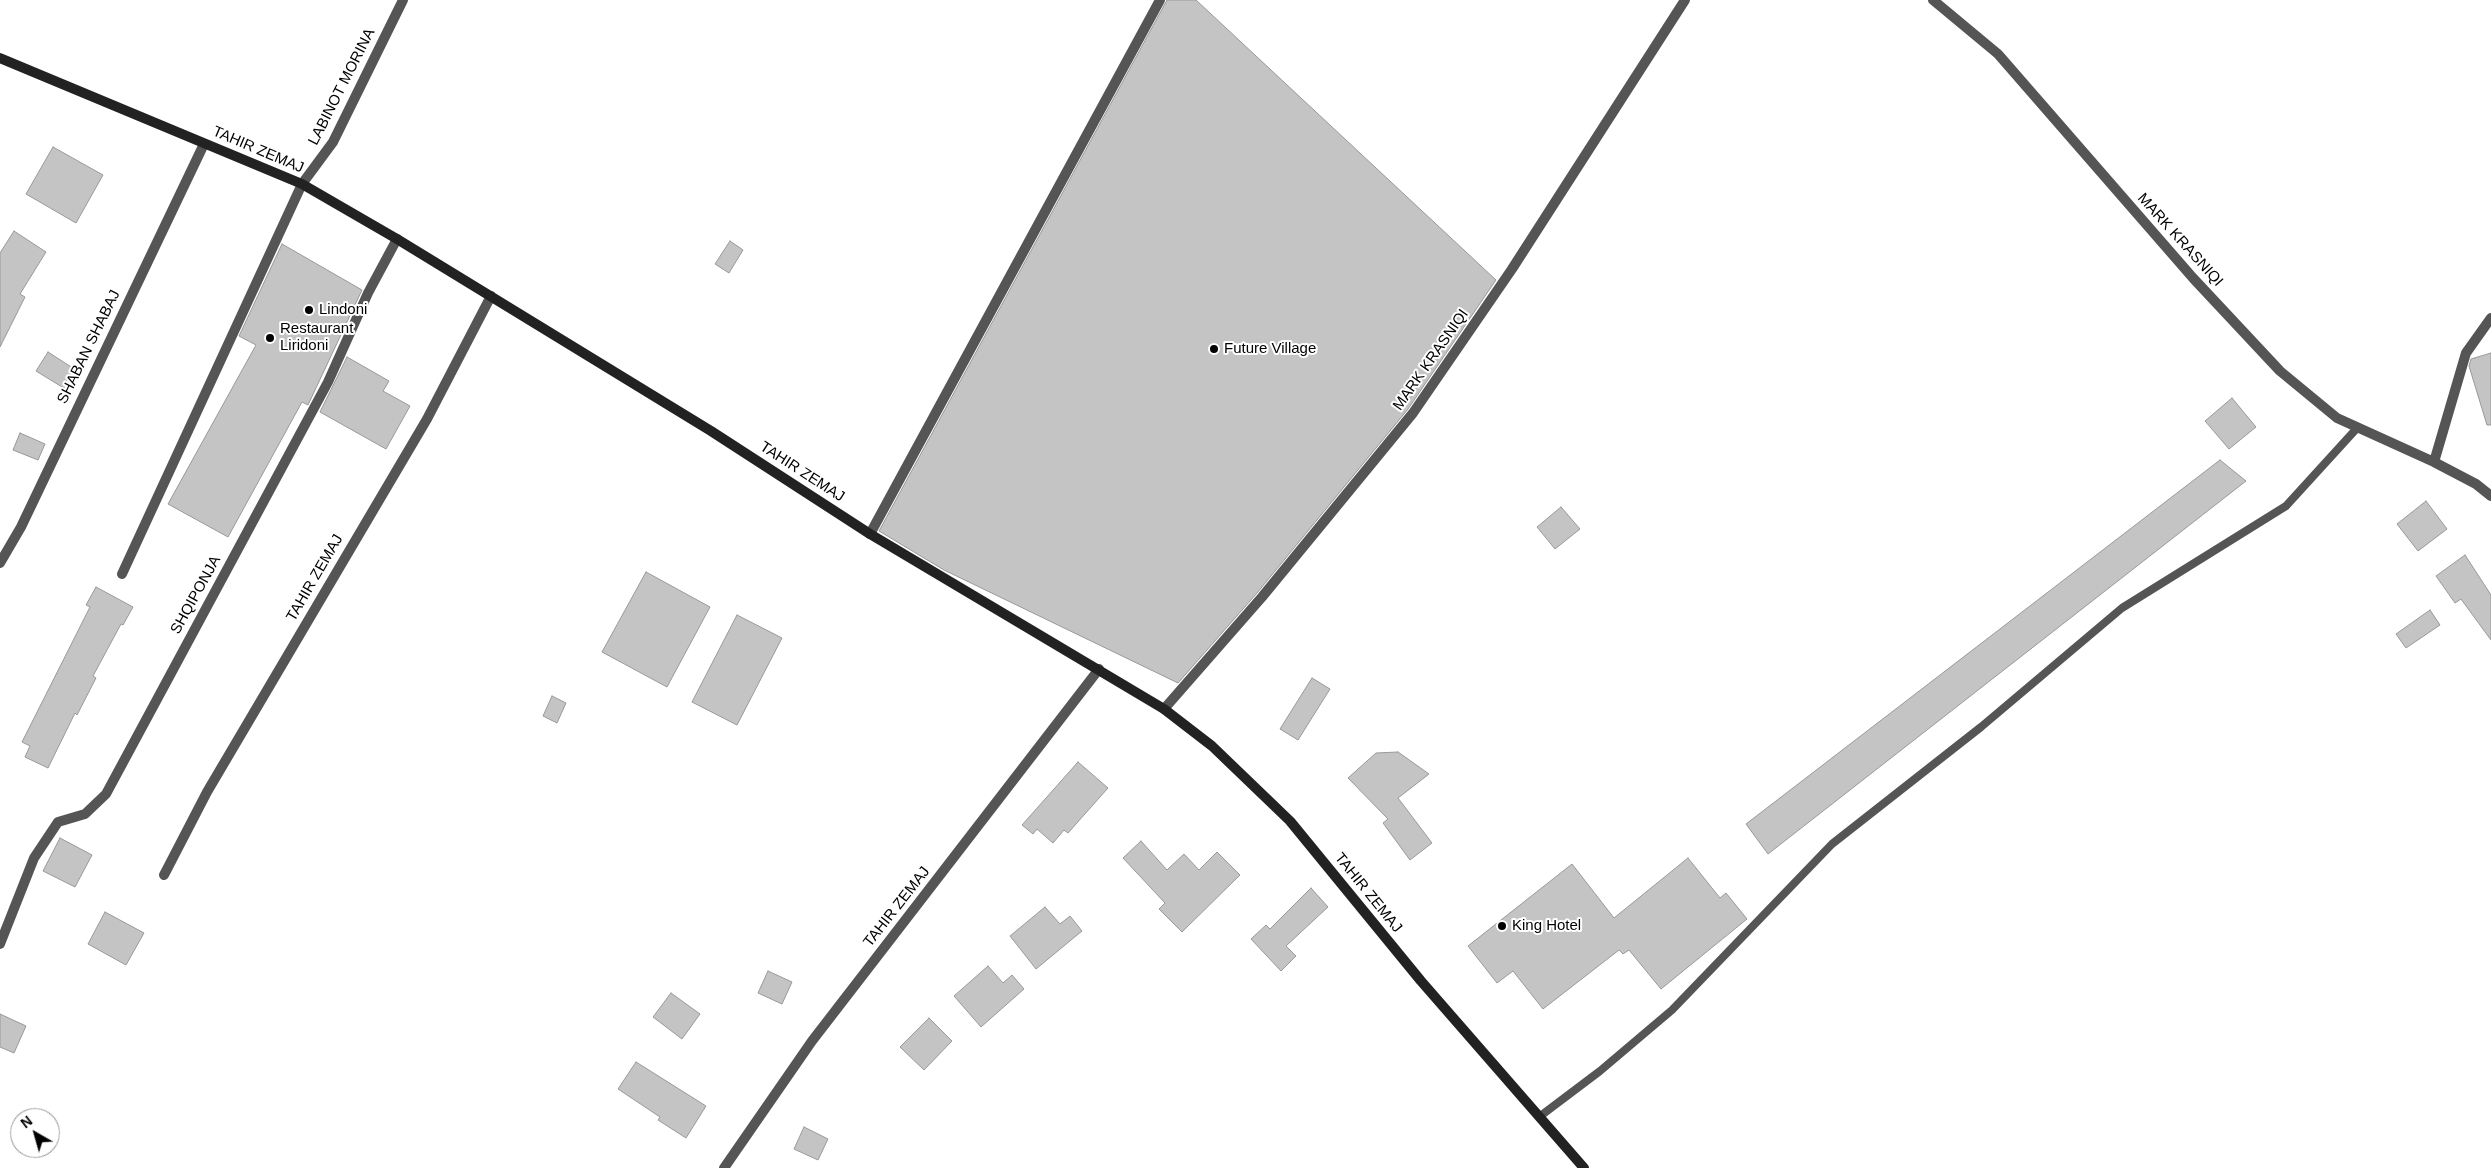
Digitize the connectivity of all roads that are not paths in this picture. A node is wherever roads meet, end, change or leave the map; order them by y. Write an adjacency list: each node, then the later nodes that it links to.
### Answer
1 (403, 0): 7 (street, LABINOT MORINA)
2 (1160, 0): 14 (street)
3 (1684, 0): 18 (street, MARK KRASNIQI)
4 (1934, 0): 11 (street, MARK KRASNIQI)
5 (0, 58): 6 (main road, TAHIR ZEMAJ)
6 (204, 144): 7 (main road, TAHIR ZEMAJ); 15 (street, SHABAN SHABAJ)
7 (302, 184): 8 (main road, TAHIR ZEMAJ); 16 (street, LABINOT MORINA)
8 (397, 239): 9 (main road, TAHIR ZEMAJ); 20 (street, SHQIPONJA)
9 (491, 296): 14 (main road, TAHIR ZEMAJ); 19 (street, TAHIR ZEMAJ)
10 (2491, 318): 12 (street)
11 (2358, 428): 12 (street, MARK KRASNIQI); 21 (lane)
12 (2434, 462): 13 (street, MARK KRASNIQI)
13 (2491, 496)
14 (870, 534): 17 (main road, TAHIR ZEMAJ)
15 (0, 563)
16 (122, 574)
17 (1099, 669): 18 (main road, TAHIR ZEMAJ); 22 (street, TAHIR ZEMAJ)
18 (1164, 709): 21 (main road, TAHIR ZEMAJ)
19 (164, 875)
20 (0, 944)
21 (1539, 1117): 23 (main road, TAHIR ZEMAJ)
22 (724, 1168)
23 (1584, 1168)

